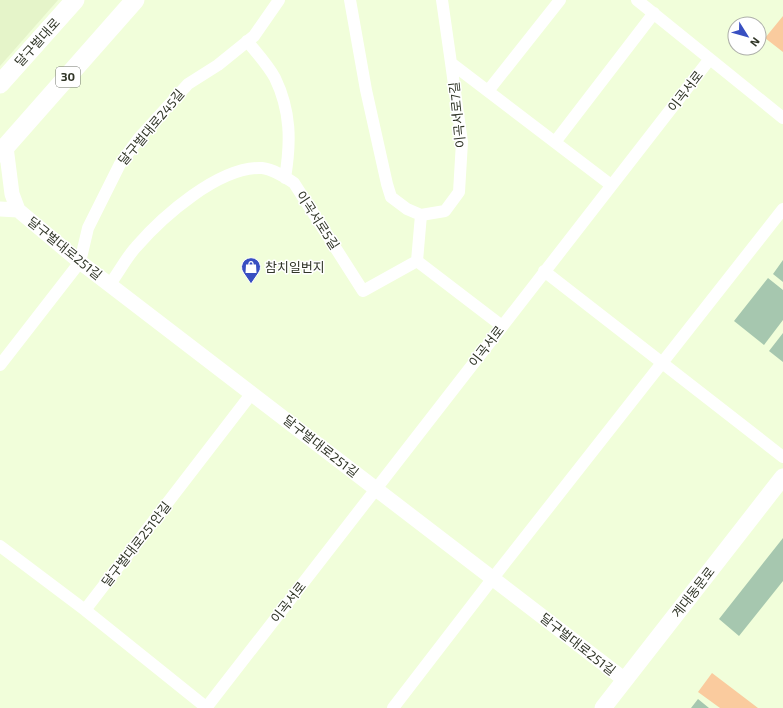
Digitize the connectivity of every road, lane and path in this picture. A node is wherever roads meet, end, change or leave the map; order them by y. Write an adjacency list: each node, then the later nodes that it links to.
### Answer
1 (75, 0): 12 (main road, 달구벌대로)
2 (135, 0): 16 (main road, 30)
3 (279, 0): 9 (street, 달구벌대로245길)
4 (350, 0): 22 (street)
5 (442, 0): 11 (street, 이곡서로7길)
6 (560, 0): 13 (street)
7 (637, 0): 8 (street)
8 (654, 14): 10 (street); 15 (street)
9 (248, 40): 17 (street); 24 (street, 달구벌대로245길)
10 (709, 60): 14 (street, 이곡서로); 18 (street, 이곡서로)
11 (451, 63): 13 (street, 이곡서로7길); 22 (street, 이곡서로7길)
12 (0, 84)
13 (488, 91): 15 (street, 이곡서로7길)
14 (783, 118)
15 (554, 142): 18 (street, 이곡서로7길)
16 (3, 150): 21 (street)
17 (285, 178): 23 (street, 이곡서로5길); 26 (street, 이곡서로5길)
18 (611, 185): 25 (street, 이곡서로)
19 (0, 209): 21 (street)
20 (783, 209): 28 (street)
21 (18, 210): 24 (street, 달구벌대로251길)
22 (421, 215): 23 (street)
23 (417, 261): 27 (street)
24 (80, 262): 26 (street, 달구벌대로251길); 29 (street)
25 (544, 271): 27 (street, 이곡서로); 28 (street)
26 (110, 284): 30 (street, 달구벌대로251길)
27 (502, 326): 33 (street, 이곡서로)
28 (662, 363): 31 (street); 35 (street)
29 (0, 365)
30 (252, 393): 33 (street, 달구벌대로251길); 36 (street, 달구벌대로251안길)
31 (783, 457)
32 (783, 477): 37 (main road, 계대동문로)
33 (376, 488): 35 (street, 달구벌대로251길); 38 (street, 이곡서로)
34 (0, 546): 36 (street)
35 (493, 578): 37 (street, 달구벌대로251길); 39 (street)
36 (85, 610): 38 (street)
37 (625, 680): 40 (main road, 계대동문로)
38 (207, 708)
39 (394, 708)
40 (603, 708)

